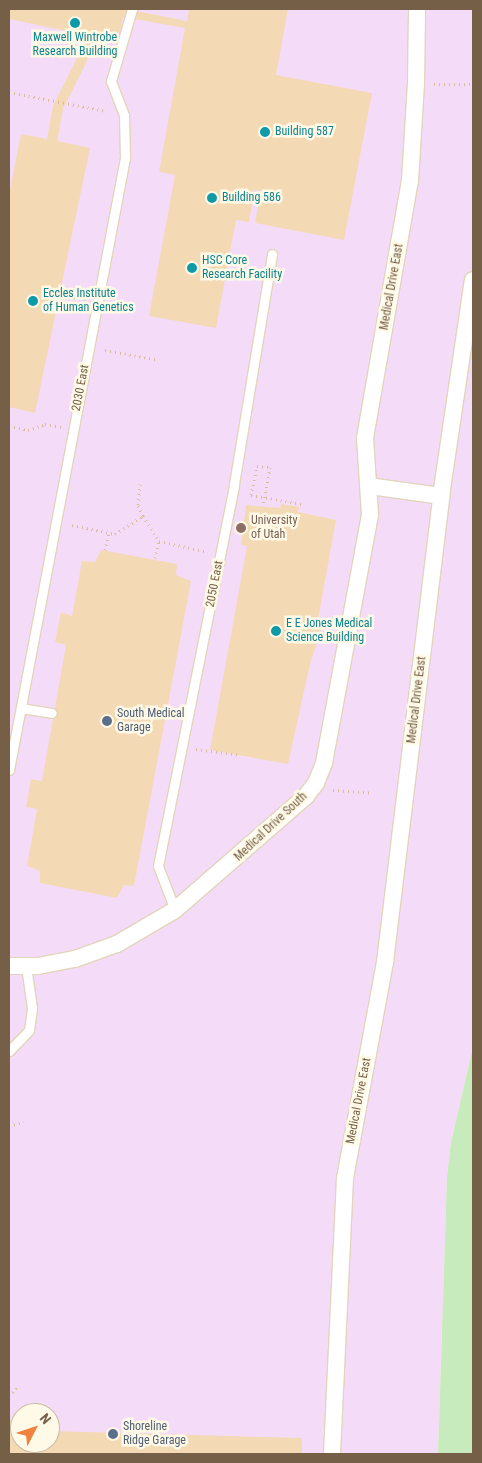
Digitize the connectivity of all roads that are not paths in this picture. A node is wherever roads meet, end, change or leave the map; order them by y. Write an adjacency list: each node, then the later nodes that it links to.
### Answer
1 (132, 9): 7 (lane, 2030 East)
2 (417, 9): 5 (street, Medical Drive East)
3 (272, 254): 10 (lane, 2050 East)
4 (473, 280): 6 (street, Medical Drive East)
5 (369, 486): 6 (street); 10 (street, Medical Drive South)
6 (441, 496): 14 (street, Medical Drive East)
7 (20, 708): 8 (lane); 9 (lane, 2030 East)
8 (52, 713)
9 (9, 770)
10 (175, 910): 12 (street, Medical Drive South)
11 (9, 966): 12 (street, Medical Drive South)
12 (26, 966): 13 (lane)
13 (9, 1051)
14 (332, 1454)

